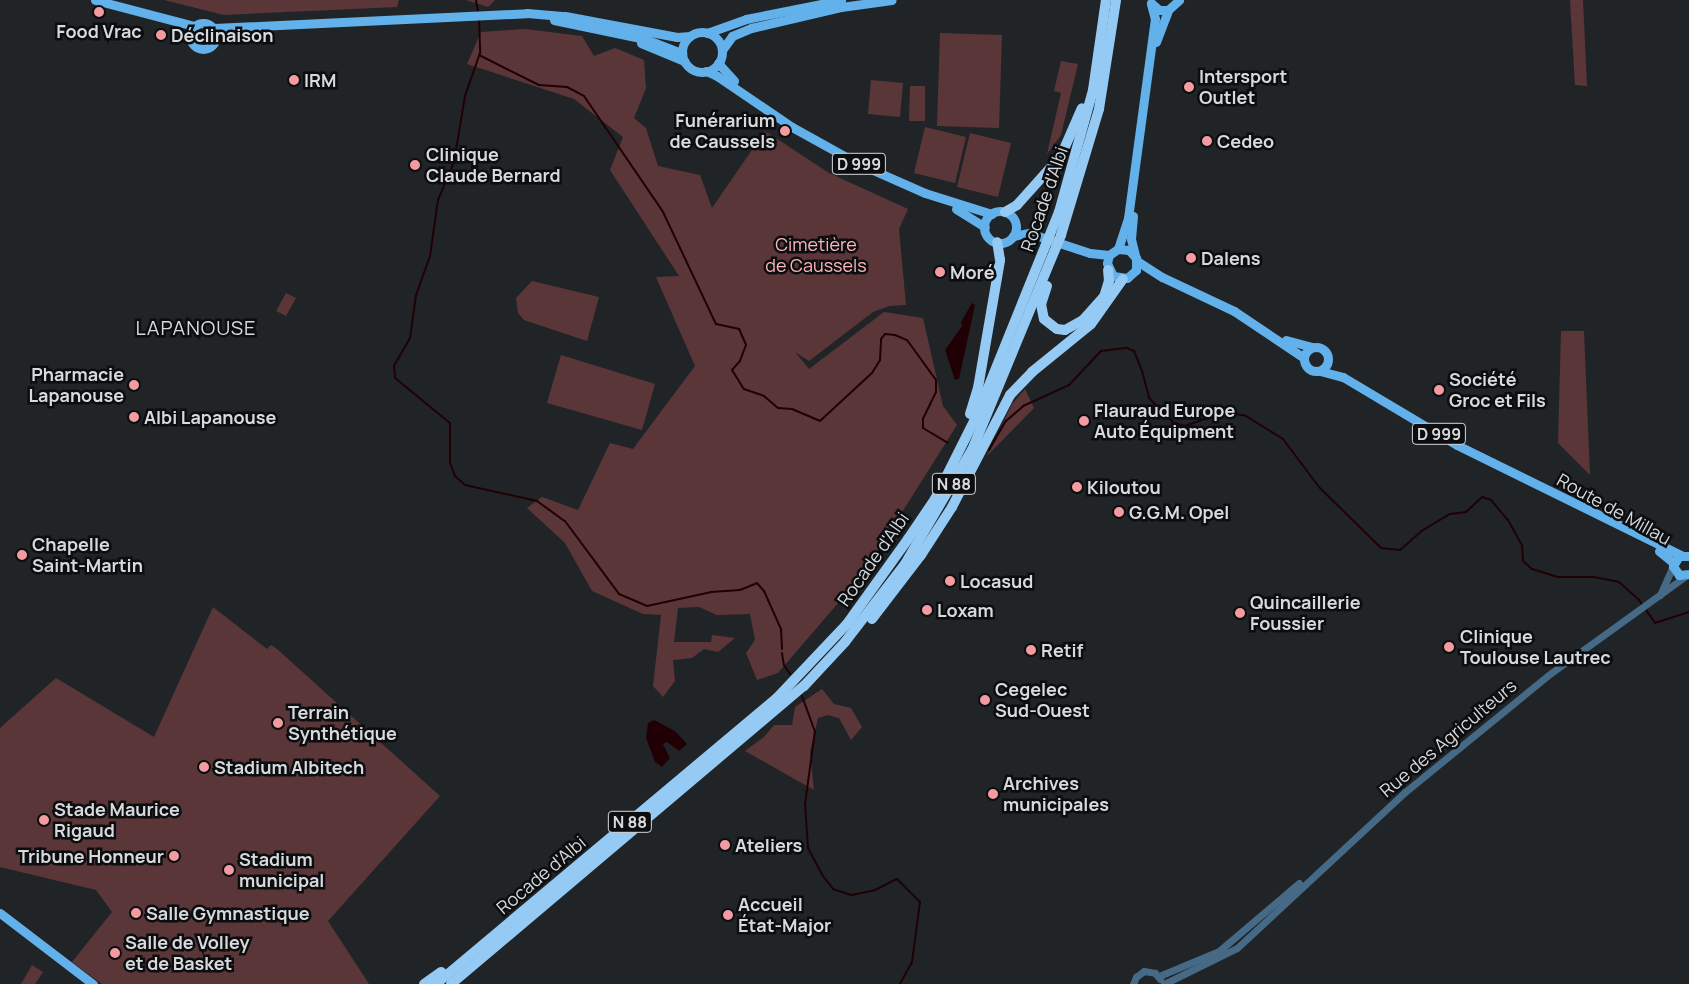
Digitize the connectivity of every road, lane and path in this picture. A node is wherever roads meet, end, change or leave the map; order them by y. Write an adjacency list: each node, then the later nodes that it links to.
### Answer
1 (94, 0): 12 (main road)
2 (841, 0): 13 (main road)
3 (892, 0): 17 (main road)
4 (1106, 0): 16 (highway, Rocade d'Albi / N 88)
5 (1116, 0): 31 (highway, Rocade d'Albi / N 88)
6 (1180, 0): 8 (main road)
7 (1150, 2): 8 (main road); 30 (main road)
8 (1168, 10): 34 (main road)
9 (492, 14): 10 (main road); 14 (main road); 18 (main road)
10 (295, 25): 11 (main road); 15 (main road)
11 (214, 28): 12 (main road); 15 (main road)
12 (192, 29): 15 (main road)
13 (707, 32): 14 (main road); 17 (main road)
14 (690, 36): 18 (main road)
15 (216, 39)
16 (1101, 45): 23 (highway); 44 (highway, Rocade d'Albi / N 88)
17 (722, 50): 19 (main road)
18 (683, 57): 20 (main road)
19 (718, 63): 20 (main road); 21 (main road, D 999)
20 (706, 71): 21 (main road, D 999)
21 (802, 132): 22 (main road, D 999)
22 (925, 192): 24 (main road, D 999); 26 (main road, D 999)
23 (1005, 212): 24 (main road); 25 (main road)
24 (992, 214): 26 (main road)
25 (1016, 224): 27 (main road); 28 (main road)
26 (985, 227): 29 (main road)
27 (1031, 233): 28 (main road); 32 (main road)
28 (1013, 236): 29 (main road)
29 (997, 242): 44 (highway)
30 (1118, 249): 33 (main road); 34 (main road)
31 (1054, 251): 35 (highway); 50 (highway, Rocade d'Albi / N 88)
32 (1090, 253): 33 (main road); 35 (main road)
33 (1110, 255): 35 (main road)
34 (1136, 258): 36 (main road); 37 (main road)
35 (1108, 268): 36 (main road)
36 (1128, 277): 37 (main road); 50 (highway)
37 (1162, 277): 38 (main road)
38 (1267, 332): 39 (main road); 41 (main road)
39 (1312, 347): 40 (main road); 41 (main road)
40 (1328, 357): 42 (main road); 43 (main road, Route de Millau / D 999)
41 (1304, 358): 42 (main road)
42 (1320, 371): 43 (main road, Route de Millau / D 999)
43 (1343, 377): 45 (main road, Route de Millau / D 999)
44 (958, 456): 51 (highway, Rocade d'Albi / N 88)
45 (1538, 486): 46 (main road, Route de Millau / D 999); 47 (main road, Route de Millau / D 999)
46 (1686, 554): 47 (main road)
47 (1674, 564): 48 (main road, Route de Millau); 49 (street)
48 (1688, 575): 49 (street)
49 (1658, 599): 53 (street, Rue des Agriculteurs)
50 (804, 686): 51 (highway, Rocade d'Albi / N 88)
51 (732, 744): 52 (highway, Rocade d'Albi / N 88)
52 (722, 752): 55 (highway, Rocade d'Albi / N 88); 60 (highway, Rocade d'Albi / N 88)
53 (1330, 861): 56 (street, Rue des Agriculteurs); 62 (street, Rue des Agriculteurs)
54 (0, 913): 57 (main road)
55 (466, 959): 58 (highway); 59 (highway, Rocade d'Albi / N 88)
56 (1159, 976): 61 (street, Rue des Agriculteurs); 62 (street, Rue des Agriculteurs)
57 (93, 984)
58 (424, 984)
59 (436, 984)
60 (451, 984)
61 (1133, 984)
62 (1164, 984)

